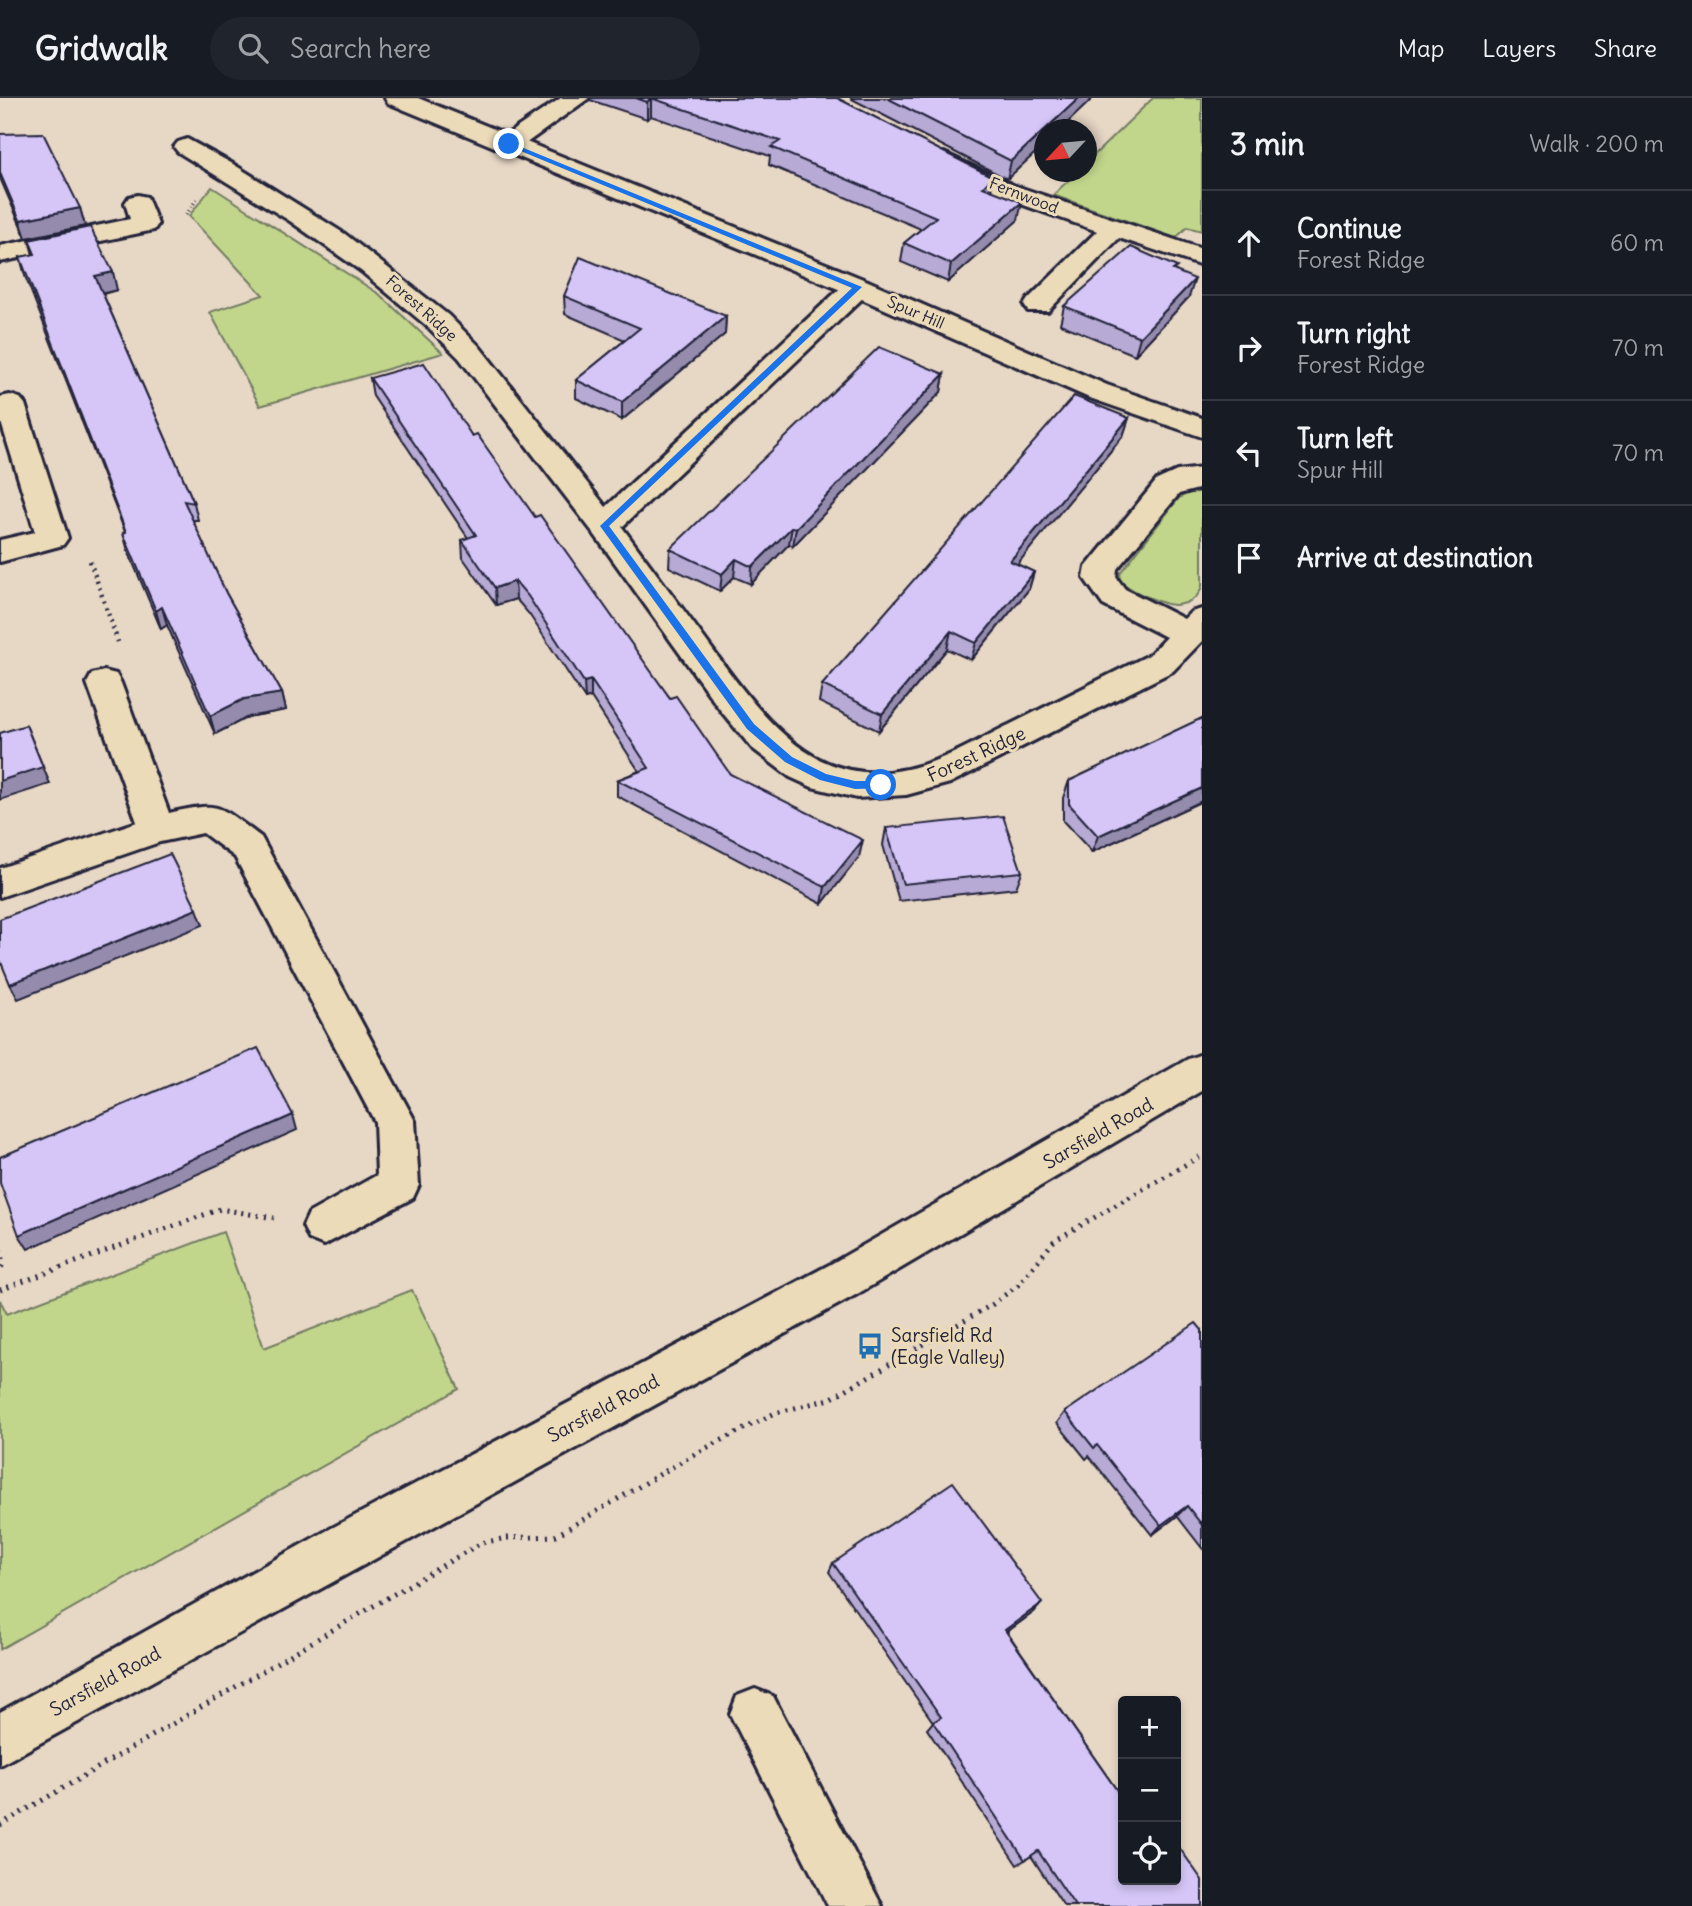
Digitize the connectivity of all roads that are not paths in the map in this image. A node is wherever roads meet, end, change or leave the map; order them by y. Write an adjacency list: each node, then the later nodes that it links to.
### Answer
1 (397, 98): 3 (street, Spur Hill)
2 (577, 98): 3 (street)
3 (509, 144): 10 (street, Spur Hill)
4 (187, 147): 15 (street, Forest Ridge)
5 (923, 150): 7 (street, Fernwood)
6 (138, 203): 8 (street)
7 (1115, 228): 9 (street, Fernwood); 11 (street)
8 (0, 254)
9 (1202, 258)
10 (858, 287): 13 (street, Spur Hill); 15 (street)
11 (1038, 305)
12 (10, 404): 16 (street)
13 (1202, 428)
14 (1202, 478): 17 (street, Forest Ridge)
15 (604, 526): 17 (street, Forest Ridge)
16 (0, 551)
17 (1196, 628)
18 (104, 683): 19 (street)
19 (157, 830): 20 (street); 22 (street)
20 (0, 883)
21 (1202, 1071): 24 (street, Sarsfield Road)
22 (324, 1226)
23 (755, 1714): 25 (street)
24 (0, 1740)
25 (856, 1906)

